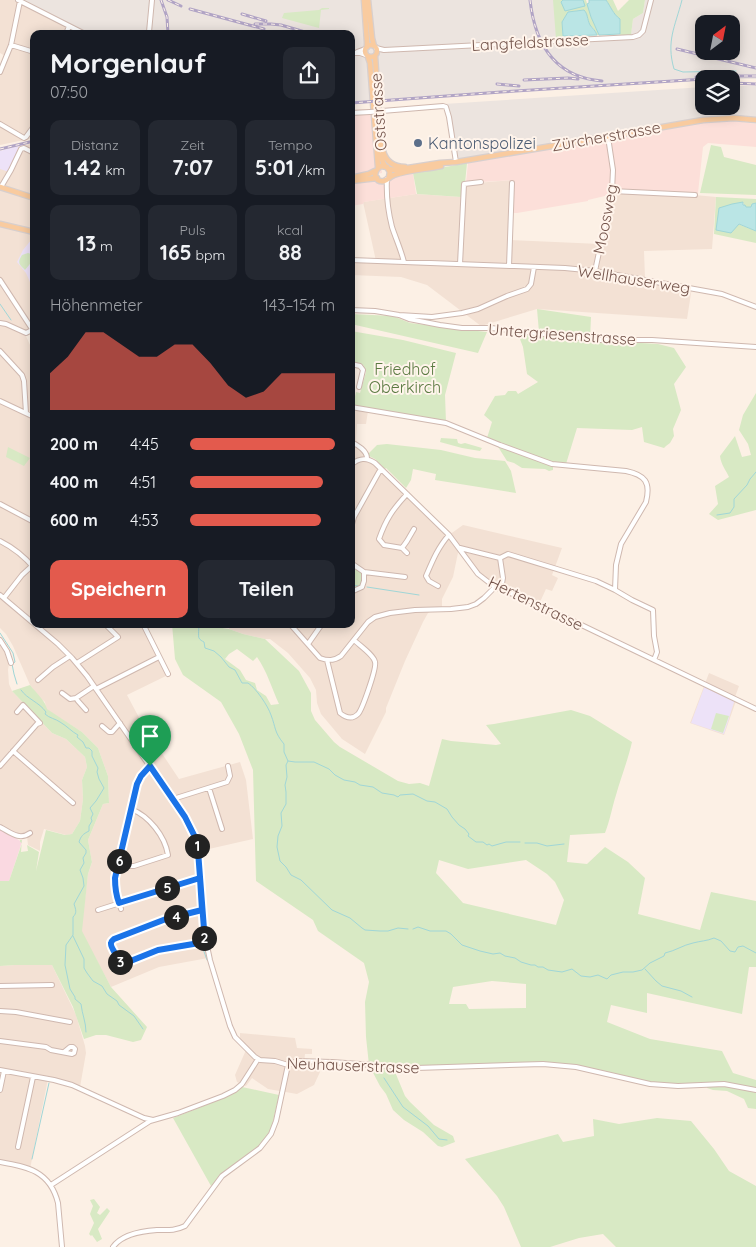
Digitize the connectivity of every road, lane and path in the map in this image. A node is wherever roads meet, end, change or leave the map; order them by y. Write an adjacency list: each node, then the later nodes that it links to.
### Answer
1 (152, 0): 9 (street)
2 (364, 0): 12 (main road)
3 (368, 0): 11 (main road)
4 (651, 0): 13 (street, Langfeldstrasse)
5 (19, 1): 6 (street); 10 (street)
6 (69, 26): 7 (street); 8 (street)
7 (68, 30)
8 (77, 30)
9 (149, 30)
10 (12, 44): 14 (street); 19 (street)
11 (375, 47): 12 (main road); 13 (street, Langfeldstrasse); 17 (main road)
12 (366, 48): 15 (street); 18 (main road)
13 (384, 50): 17 (street, Langfeldstrasse)
14 (30, 51)
15 (355, 52)
16 (355, 53): 18 (street)
17 (375, 55): 18 (main road); 25 (main road, Oststrasse)
18 (367, 56): 30 (main road, Oststrasse)
19 (0, 72)
20 (355, 113): 27 (street, bridge)
21 (756, 120): 24 (main road, Zürcherstrasse)
22 (0, 124): 23 (street)
23 (30, 132)
24 (608, 136): 27 (main road, Zürcherstrasse); 38 (street, Moosweg)
25 (381, 144): 28 (main road); 29 (main road, Oststrasse)
26 (30, 151): 37 (street)
27 (456, 162): 28 (main road, Zürcherstrasse); 32 (main road, Zürcherstrasse)
28 (419, 166): 29 (main road, Zürcherstrasse)
29 (387, 168): 30 (main road); 32 (main road)
30 (377, 169): 31 (main road); 34 (main road)
31 (355, 178)
32 (388, 178): 34 (main road); 39 (street)
33 (355, 179): 34 (main road)
34 (378, 179): 39 (street)
35 (482, 182): 46 (street)
36 (512, 183): 47 (street)
37 (0, 187): 41 (main road)
38 (612, 191): 40 (street); 49 (street, Moosweg)
39 (386, 195): 45 (street)
40 (695, 195)
41 (30, 197)
42 (0, 224): 43 (main road)
43 (30, 232)
44 (355, 260): 45 (street, Wellhauserweg)
45 (404, 262): 46 (street, Wellhauserweg)
46 (460, 264): 47 (street, Wellhauserweg)
47 (509, 266): 48 (street, Wellhauserweg)
48 (534, 267): 49 (street, Wellhauserweg); 53 (street)
49 (595, 271): 51 (street, Wellhauserweg)
50 (0, 280): 55 (street)
51 (756, 307)
52 (355, 310): 53 (street)
53 (399, 315): 57 (street, Untergriesenstrasse)
54 (0, 324): 56 (street)
55 (30, 326)
56 (30, 332)
57 (756, 347)
58 (0, 351): 63 (street)
59 (355, 365): 60 (street)
60 (360, 387)
61 (0, 401): 63 (street)
62 (355, 408): 89 (street)
63 (26, 413): 64 (street)
64 (30, 415)
65 (355, 444): 66 (street, Hertenstrasse)
66 (367, 458): 67 (street); 68 (street, Hertenstrasse)
67 (355, 462)
68 (381, 469): 69 (street, Hertenstrasse); 71 (street)
69 (407, 494): 74 (street, Hertenstrasse); 76 (street)
70 (0, 504): 72 (street)
71 (355, 515)
72 (30, 520)
73 (414, 528): 76 (street)
74 (449, 535): 77 (street, Hertenstrasse); 85 (street)
75 (0, 541): 80 (street)
76 (402, 548): 78 (street)
77 (459, 548): 79 (street); 86 (street, Hertenstrasse)
78 (408, 553)
79 (500, 558): 87 (street); 89 (street)
80 (30, 563)
81 (355, 566): 83 (street)
82 (30, 568): 90 (street)
83 (364, 572): 84 (street); 88 (street)
84 (405, 577)
85 (438, 586)
86 (495, 587): 87 (street, Hertenstrasse); 98 (street)
87 (501, 589): 103 (street, Hertenstrasse)
88 (355, 590)
89 (615, 590): 103 (street)
90 (2, 597): 91 (street)
91 (30, 621)
92 (38, 628): 100 (street)
93 (109, 628): 105 (street)
94 (145, 628): 101 (street)
95 (294, 628): 99 (street)
96 (319, 628): 99 (street)
97 (0, 640): 104 (street)
98 (354, 640): 102 (street); 102 (street)
99 (308, 644): 102 (street)
100 (70, 656): 105 (street); 107 (street)
101 (159, 657): 106 (street); 108 (street)
102 (326, 660)
103 (654, 660): 111 (street, Hertenstrasse)
104 (11, 663)
105 (77, 664): 108 (street)
106 (168, 674)
107 (38, 680)
108 (95, 688): 110 (street); 114 (street)
109 (62, 693): 110 (street)
110 (76, 698): 112 (street)
111 (756, 709)
112 (86, 710)
113 (17, 712): 116 (street)
114 (120, 723): 115 (street); 118 (street)
115 (102, 726)
116 (13, 751): 117 (street); 122 (street)
117 (1, 762)
118 (150, 766): 121 (street); 123 (street)
119 (228, 766): 120 (street)
120 (209, 788): 121 (street); 125 (street)
121 (173, 799): 128 (street)
122 (73, 803)
123 (131, 809): 127 (street); 127 (street)
124 (0, 827): 126 (street)
125 (222, 829)
126 (30, 833)
127 (118, 864): 129 (street)
128 (200, 878): 129 (street); 132 (street)
129 (119, 903): 130 (street); 131 (street)
130 (121, 909)
131 (98, 910)
132 (202, 910): 133 (street); 133 (street)
133 (205, 942): 140 (street)
134 (52, 985): 135 (street)
135 (0, 986)
136 (0, 1011): 137 (street)
137 (70, 1022)
138 (0, 1041): 139 (street)
139 (64, 1052)
140 (258, 1058): 141 (street, Neuhauserstrasse); 146 (street)
141 (288, 1065): 145 (street, Neuhauserstrasse); 151 (street)
142 (2, 1071): 143 (street); 144 (street)
143 (33, 1077): 146 (street); 147 (street)
144 (0, 1090)
145 (756, 1090)
146 (153, 1120): 149 (street)
147 (18, 1147)
148 (0, 1162): 149 (street)
149 (51, 1185): 150 (street)
150 (62, 1247)
151 (113, 1247)

